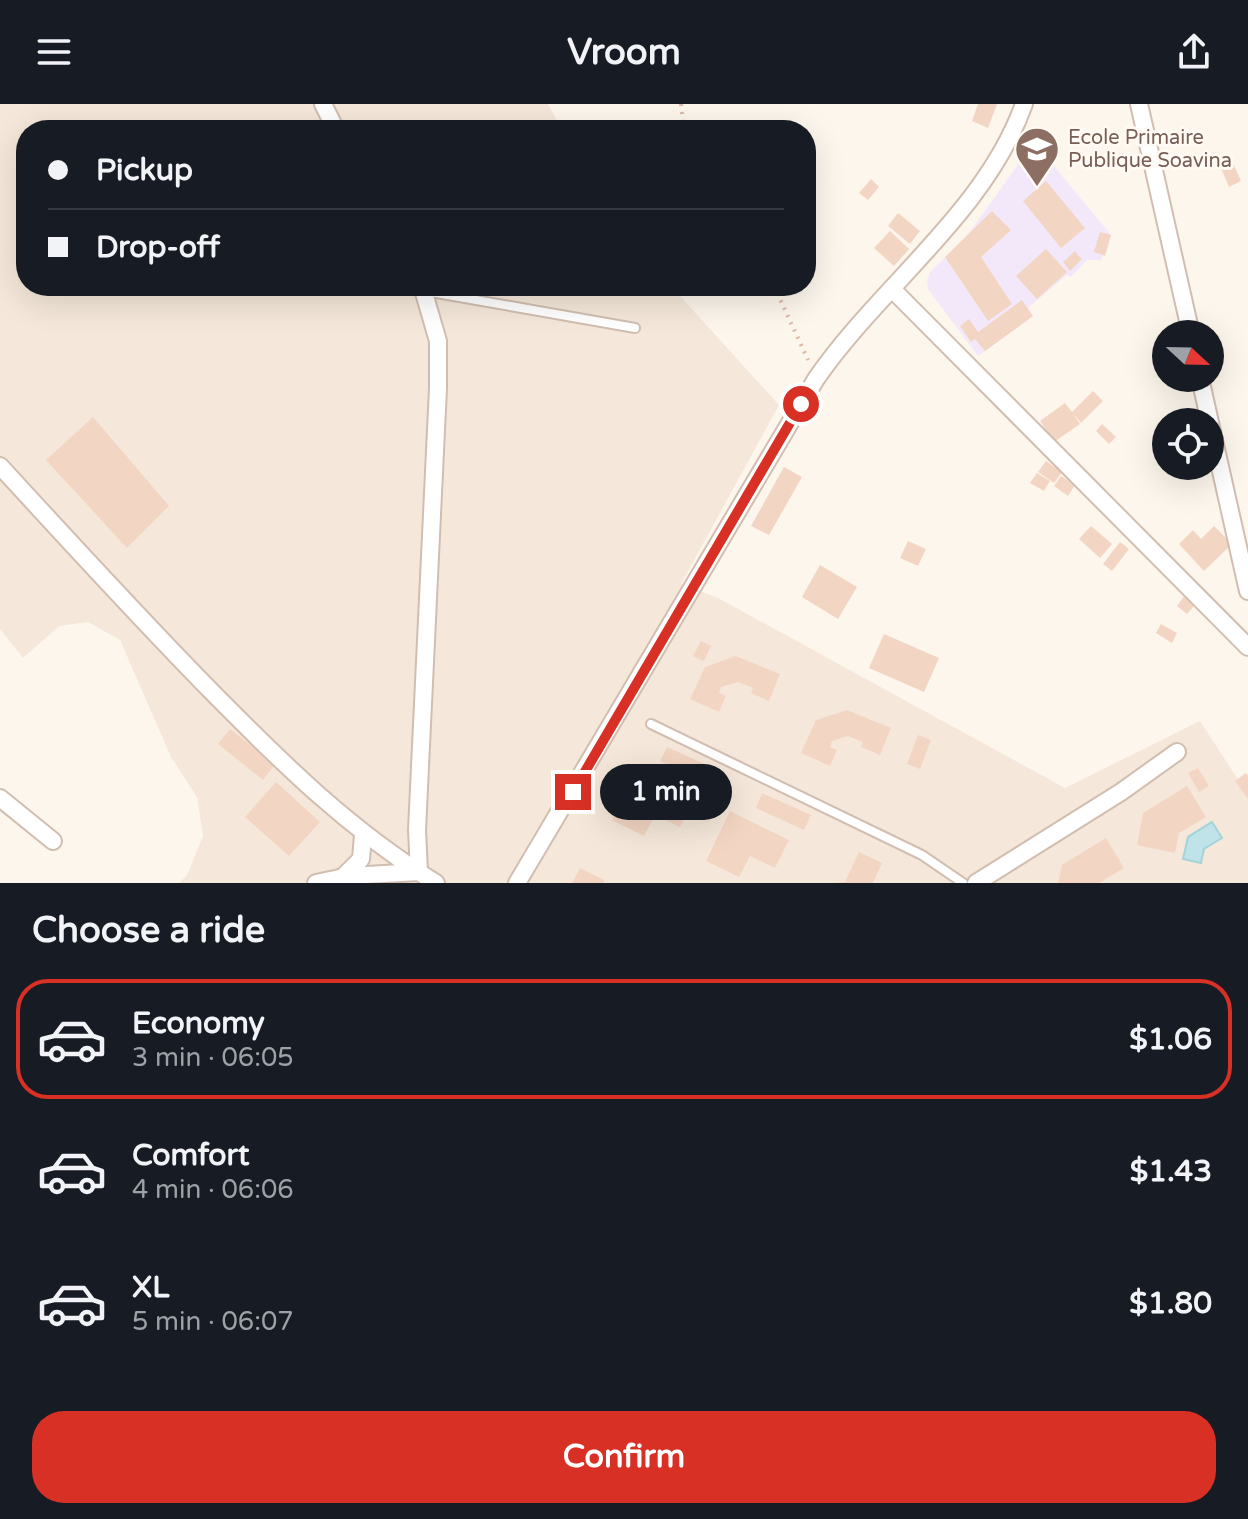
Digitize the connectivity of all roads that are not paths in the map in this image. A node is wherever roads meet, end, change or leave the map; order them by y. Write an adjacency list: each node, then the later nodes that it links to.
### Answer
1 (1024, 104): 3 (street)
2 (1139, 104): 6 (street)
3 (892, 289): 11 (street); 21 (street)
4 (426, 296): 17 (street)
5 (462, 296): 7 (lane)
6 (1188, 320)
7 (635, 328)
8 (1203, 392): 10 (street)
9 (0, 466): 15 (street)
10 (1248, 591)
11 (1248, 647)
12 (651, 724): 22 (lane)
13 (1177, 752): 23 (street)
14 (0, 798): 16 (street)
15 (363, 835): 17 (street); 18 (street)
16 (53, 841)
17 (419, 872): 18 (street); 20 (street)
18 (344, 876): 19 (street)
19 (316, 883)
20 (436, 883)
21 (517, 883)
22 (963, 883)
23 (976, 883)

